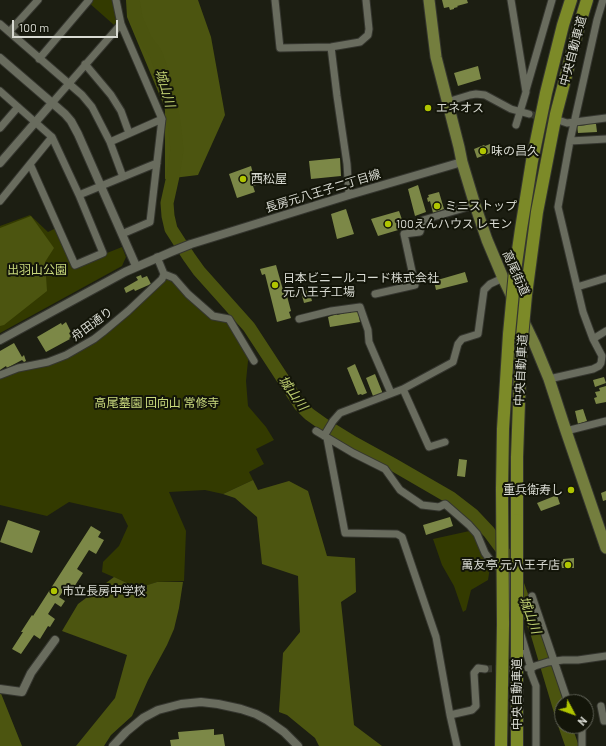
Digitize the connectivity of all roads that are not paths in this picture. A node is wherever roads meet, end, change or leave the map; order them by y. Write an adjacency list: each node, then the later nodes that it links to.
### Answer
1 (38, 0): 14 (street)
2 (89, 0): 17 (street)
3 (116, 0): 13 (street)
4 (275, 0): 15 (street)
5 (366, 0): 15 (street)
6 (429, 0): 22 (main road, 高尾街道)
7 (511, 0): 21 (street)
8 (552, 0): 21 (street)
9 (571, 0): 87 (highway, 中央自動車道, bridge)
10 (587, 0): 88 (highway, 中央自動車道, bridge)
11 (603, 0): 30 (street)
12 (0, 24): 14 (street)
13 (122, 24): 18 (street); 28 (street)
14 (9, 32): 17 (street)
15 (331, 48): 46 (street)
16 (0, 58): 23 (street)
17 (39, 58): 19 (street)
18 (85, 64): 19 (street); 34 (street)
19 (68, 84): 23 (street); 38 (street)
20 (0, 91): 24 (street)
21 (526, 92): 25 (street)
22 (447, 102): 25 (street); 40 (main road, 高尾街道)
23 (52, 103): 31 (street); 44 (street)
24 (18, 107): 31 (street); 33 (street)
25 (520, 112): 26 (street); 32 (street)
26 (529, 114)
27 (606, 118): 30 (street)
28 (162, 119): 34 (street); 41 (street)
29 (561, 121): 30 (street)
30 (575, 121): 37 (street)
31 (35, 122): 35 (street); 39 (street)
32 (516, 126)
33 (0, 128)
34 (130, 133): 38 (street)
35 (52, 137): 42 (street); 45 (street)
36 (606, 140): 37 (street)
37 (570, 141): 55 (street)
38 (110, 142): 43 (street)
39 (0, 162)
40 (462, 162): 46 (street, 長房元八王子二丁目線); 48 (main road, 高尾街道)
41 (157, 163): 43 (street); 49 (street)
42 (30, 164): 45 (street); 47 (street)
43 (123, 177): 44 (street)
44 (101, 186): 45 (street); 49 (street)
45 (79, 195)
46 (349, 195): 50 (street, 長房元八王子二丁目線)
47 (0, 201)
48 (475, 205): 53 (main road, 高尾街道); 56 (street)
49 (122, 234): 51 (street)
50 (157, 257): 51 (street); 52 (street)
51 (136, 266): 60 (street)
52 (164, 274): 61 (street); 62 (street, 舟田通り)
53 (503, 278): 63 (main road, 高尾街道); 64 (street)
54 (606, 278): 55 (street)
55 (577, 287): 59 (street)
56 (375, 294)
57 (299, 319): 65 (street)
58 (606, 332): 59 (street)
59 (593, 338): 63 (street)
60 (0, 340)
61 (254, 361)
62 (0, 375)
63 (549, 379): 68 (main road, 高尾街道)
64 (402, 389): 65 (street); 70 (street)
65 (391, 393): 69 (street)
66 (606, 421): 68 (street)
67 (316, 431): 69 (street)
68 (566, 431): 71 (main road, 高尾街道)
69 (326, 436): 76 (street); 81 (street)
70 (445, 442)
71 (606, 548)
72 (532, 596): 75 (street)
73 (55, 640): 78 (street)
74 (606, 656): 75 (street)
75 (551, 661): 76 (street); 79 (street)
76 (531, 667): 89 (street)
77 (485, 669): 81 (street)
78 (0, 689)
79 (565, 694)
80 (601, 706): 82 (street)
81 (450, 715): 86 (street)
82 (606, 721)
83 (582, 734): 90 (street)
84 (113, 746): 85 (street)
85 (298, 746)
86 (457, 746)
87 (501, 746)
88 (517, 746)
89 (536, 746)
90 (582, 746)

